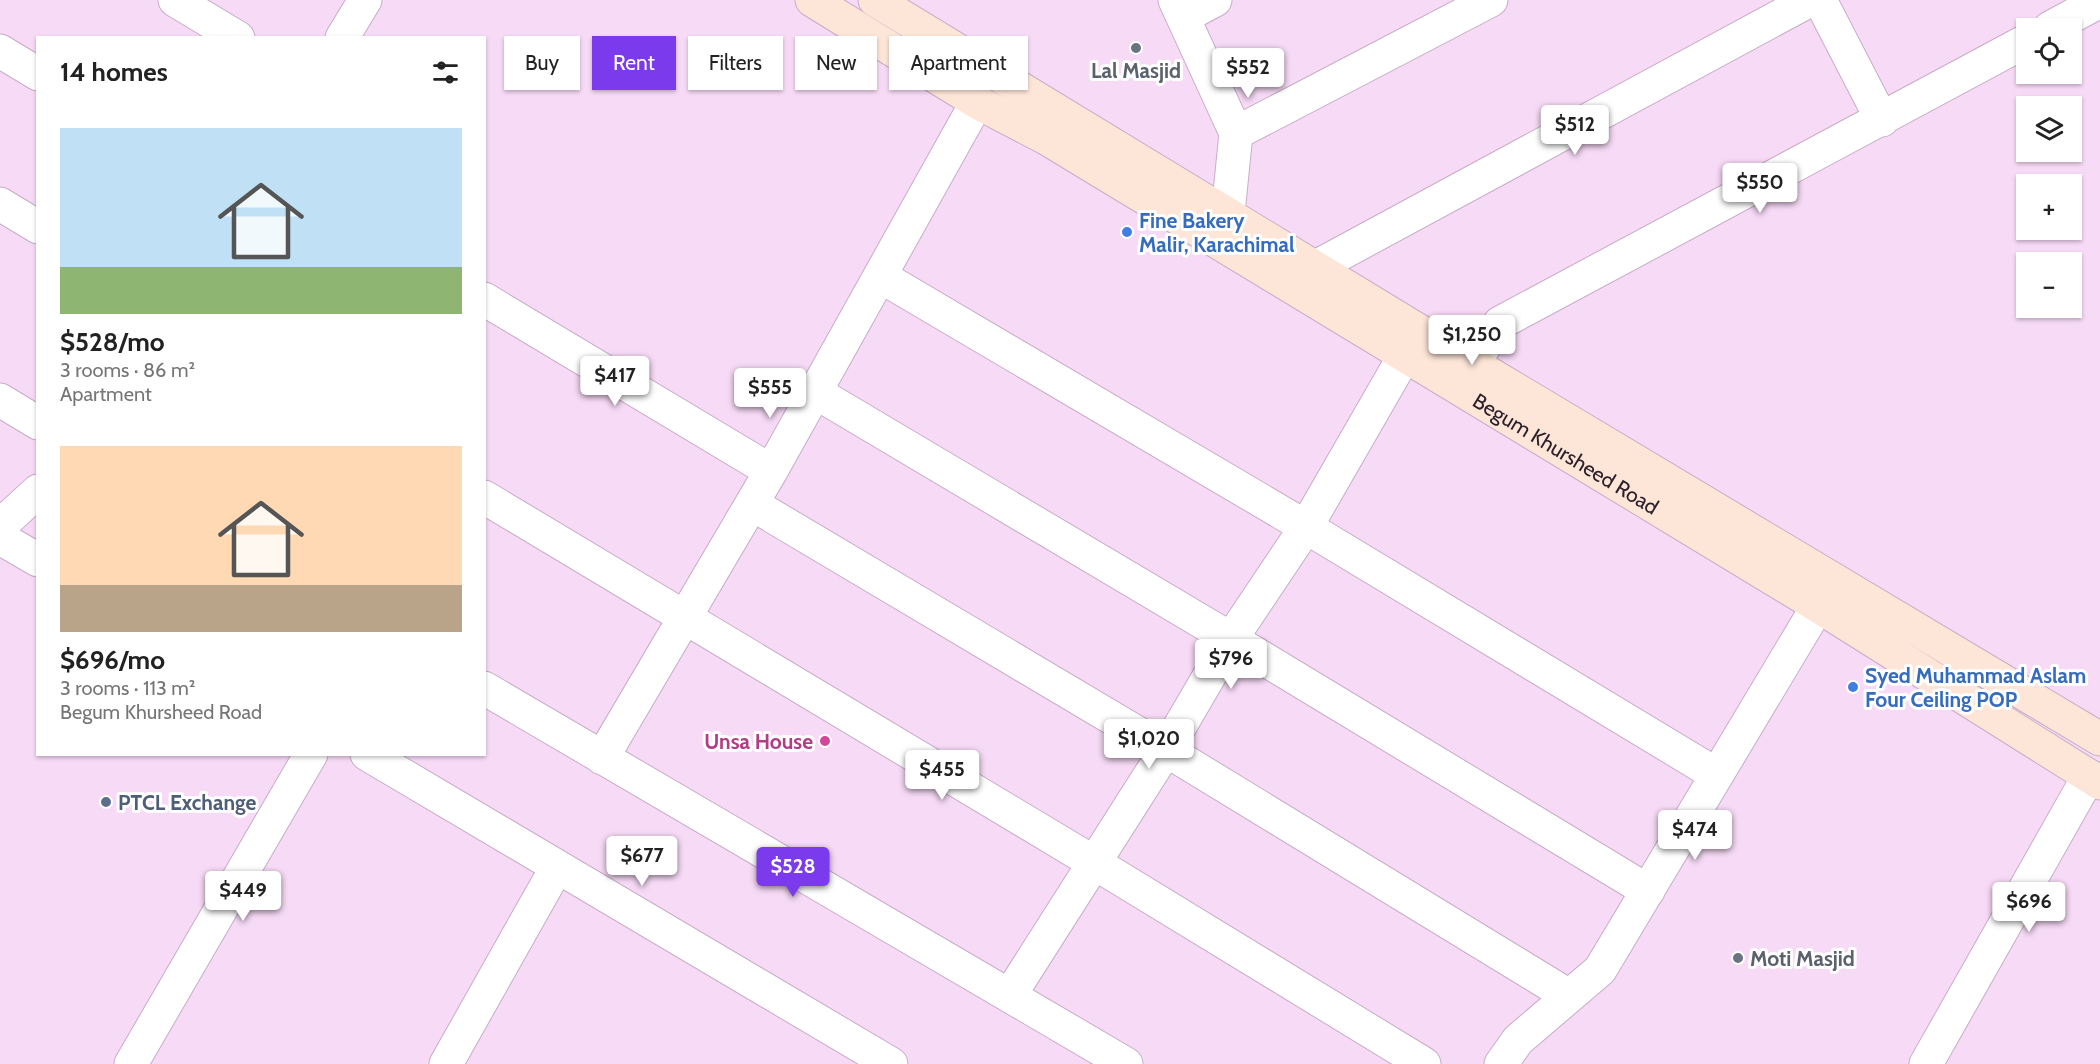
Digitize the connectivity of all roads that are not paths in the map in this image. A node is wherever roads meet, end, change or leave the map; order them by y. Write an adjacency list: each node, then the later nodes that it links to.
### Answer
1 (175, 0): 12 (street)
2 (365, 0): 13 (street)
3 (812, 0): 17 (main road, Begum Khursheed Road)
4 (875, 0): 21 (main road, Begum Khursheed Road)
5 (1215, 0): 10 (street)
6 (1491, 0): 19 (street)
7 (1810, 0): 23 (street)
8 (1820, 0): 18 (street)
9 (2100, 1): 11 (street)
10 (1179, 8): 19 (street)
11 (2068, 18)
12 (235, 36)
13 (343, 36)
14 (2016, 46): 18 (street)
15 (0, 51): 16 (street)
16 (36, 73)
17 (977, 102): 24 (street); 26 (main road, Begum Khursheed Road)
18 (1882, 120): 27 (street)
19 (1236, 133): 21 (street)
20 (0, 204): 22 (street)
21 (1228, 213): 23 (main road, Begum Khursheed Road)
22 (36, 226)
23 (1316, 267): 27 (main road, Begum Khursheed Road)
24 (880, 276): 28 (street); 36 (street)
25 (486, 300): 31 (street)
26 (1405, 355): 36 (street); 39 (main road, Begum Khursheed Road)
27 (1473, 363): 43 (main road, Begum Khursheed Road)
28 (815, 392): 31 (street); 41 (street)
29 (0, 400): 30 (street)
30 (36, 422)
31 (771, 471): 34 (street)
32 (36, 493): 35 (street)
33 (486, 498): 40 (street)
34 (752, 504): 40 (street); 44 (street)
35 (0, 526)
36 (1306, 527): 41 (street); 48 (street)
37 (0, 538): 38 (street)
38 (36, 559)
39 (1818, 606): 48 (street); 49 (main road, Begum Khursheed Road)
40 (684, 618): 47 (street); 50 (street)
41 (1231, 639): 44 (street); 52 (street)
42 (486, 689): 47 (street)
43 (2100, 739)
44 (1166, 750): 50 (street); 54 (street)
45 (310, 756): 55 (street)
46 (370, 756): 51 (street)
47 (602, 758): 53 (street)
48 (1717, 775): 52 (street)
49 (2094, 780): 61 (street)
50 (1093, 862): 53 (street); 59 (street)
51 (557, 867): 56 (street); 57 (street)
52 (1647, 891): 54 (street)
53 (1010, 995): 58 (street)
54 (1569, 996): 60 (street)
55 (131, 1064)
56 (446, 1064)
57 (891, 1064)
58 (1126, 1064)
59 (1424, 1064)
60 (1501, 1064)
61 (1926, 1064)

